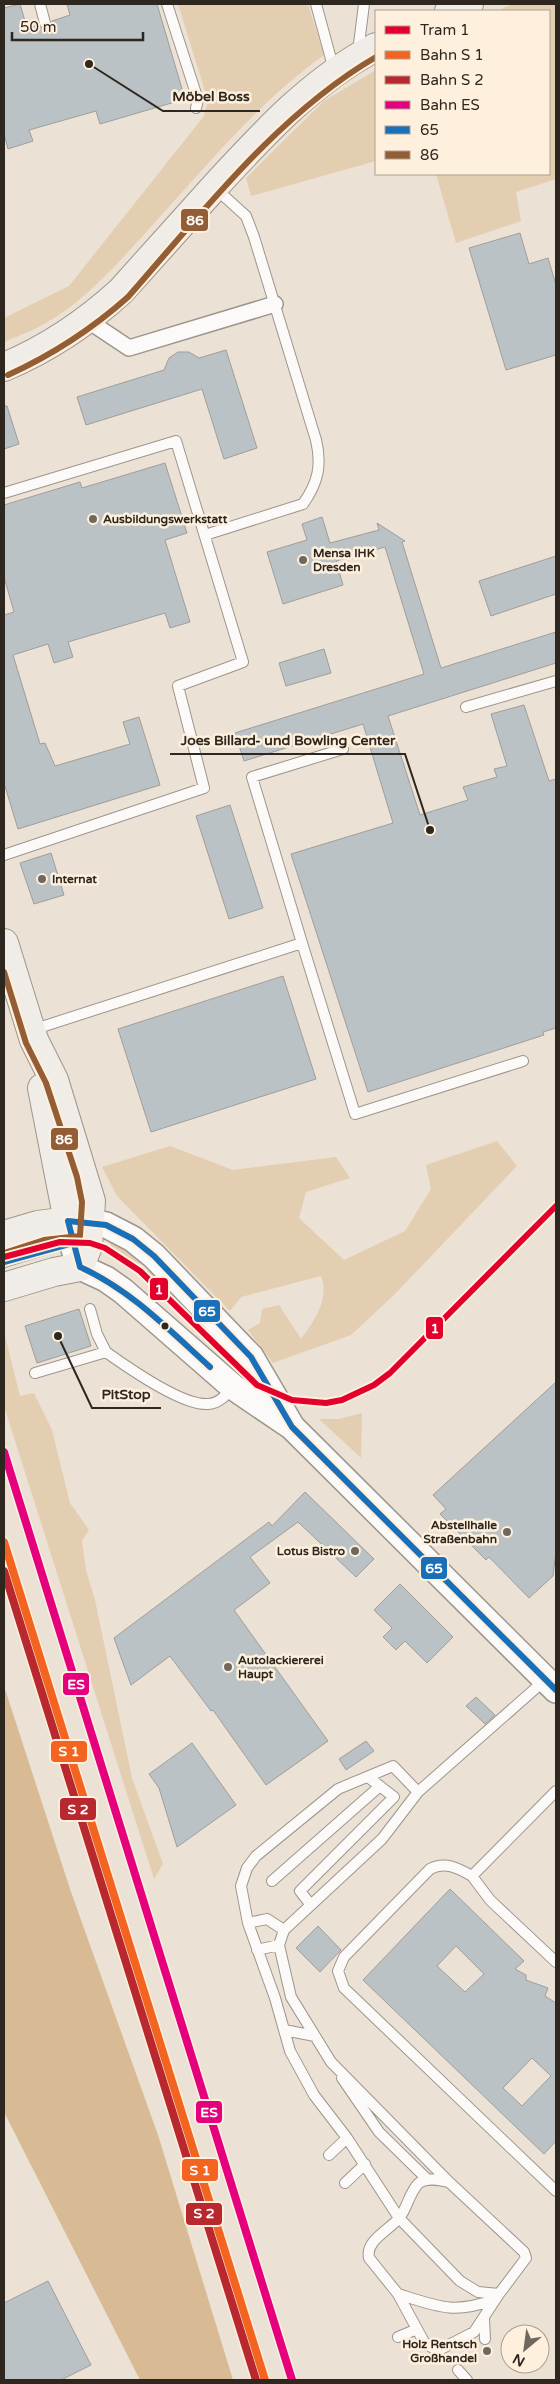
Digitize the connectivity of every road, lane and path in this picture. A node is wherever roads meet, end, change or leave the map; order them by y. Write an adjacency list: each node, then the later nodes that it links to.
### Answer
1 (40, 4): 7 (lane)
2 (167, 4): 10 (lane)
3 (316, 4): 9 (lane)
4 (364, 4): 8 (lane)
5 (469, 4): 6 (main road)
6 (452, 10)
7 (45, 23)
8 (367, 52): 9 (main road)
9 (335, 71): 11 (main road)
10 (196, 108)
11 (214, 188): 12 (lane); 13 (main road)
12 (275, 304): 13 (street); 16 (lane)
13 (87, 320): 14 (main road)
14 (4, 367)
15 (4, 493): 16 (lane)
16 (205, 535): 20 (lane)
17 (556, 681): 18 (lane)
18 (466, 707)
19 (343, 749): 21 (lane)
20 (4, 855)
21 (302, 943): 23 (lane); 24 (lane)
22 (4, 944): 23 (main road)
23 (32, 1035): 26 (main road)
24 (523, 1061)
25 (4, 1235): 26 (main road)
26 (80, 1240): 27 (lane); 28 (main road); 32 (street); 33 (street)
27 (4, 1262)
28 (4, 1287)
29 (90, 1309): 30 (lane)
30 (106, 1352): 31 (lane); 32 (lane)
31 (35, 1373)
32 (233, 1388): 33 (street)
33 (292, 1427): 34 (street)
34 (551, 1684): 38 (lane)
35 (368, 1776): 36 (lane); 38 (lane); 42 (lane)
36 (380, 1786): 40 (lane); 41 (lane)
37 (556, 1791): 39 (lane)
38 (418, 1792): 41 (lane)
39 (472, 1876): 46 (lane); 56 (lane)
40 (272, 1882)
41 (310, 1904): 43 (lane)
42 (248, 1922): 43 (lane); 45 (lane)
43 (284, 1930): 44 (lane)
44 (279, 1945): 45 (lane); 48 (lane)
45 (257, 1950): 47 (lane)
46 (556, 1962)
47 (284, 2030): 48 (lane); 50 (lane)
48 (315, 2036): 49 (lane)
49 (331, 2062): 53 (lane); 54 (lane)
50 (347, 2138): 51 (lane); 52 (lane)
51 (329, 2155)
52 (365, 2164): 55 (lane); 57 (lane)
53 (428, 2180): 54 (lane); 57 (lane)
54 (449, 2182): 59 (lane)
55 (345, 2183)
56 (556, 2191)
57 (400, 2218): 58 (lane); 59 (lane)
58 (398, 2294): 59 (lane); 61 (lane)
59 (496, 2297): 60 (lane)
60 (484, 2319): 61 (lane); 63 (lane)
61 (417, 2329): 62 (lane)
62 (398, 2337)
63 (485, 2339)
64 (458, 2370): 65 (lane)
65 (467, 2380)

